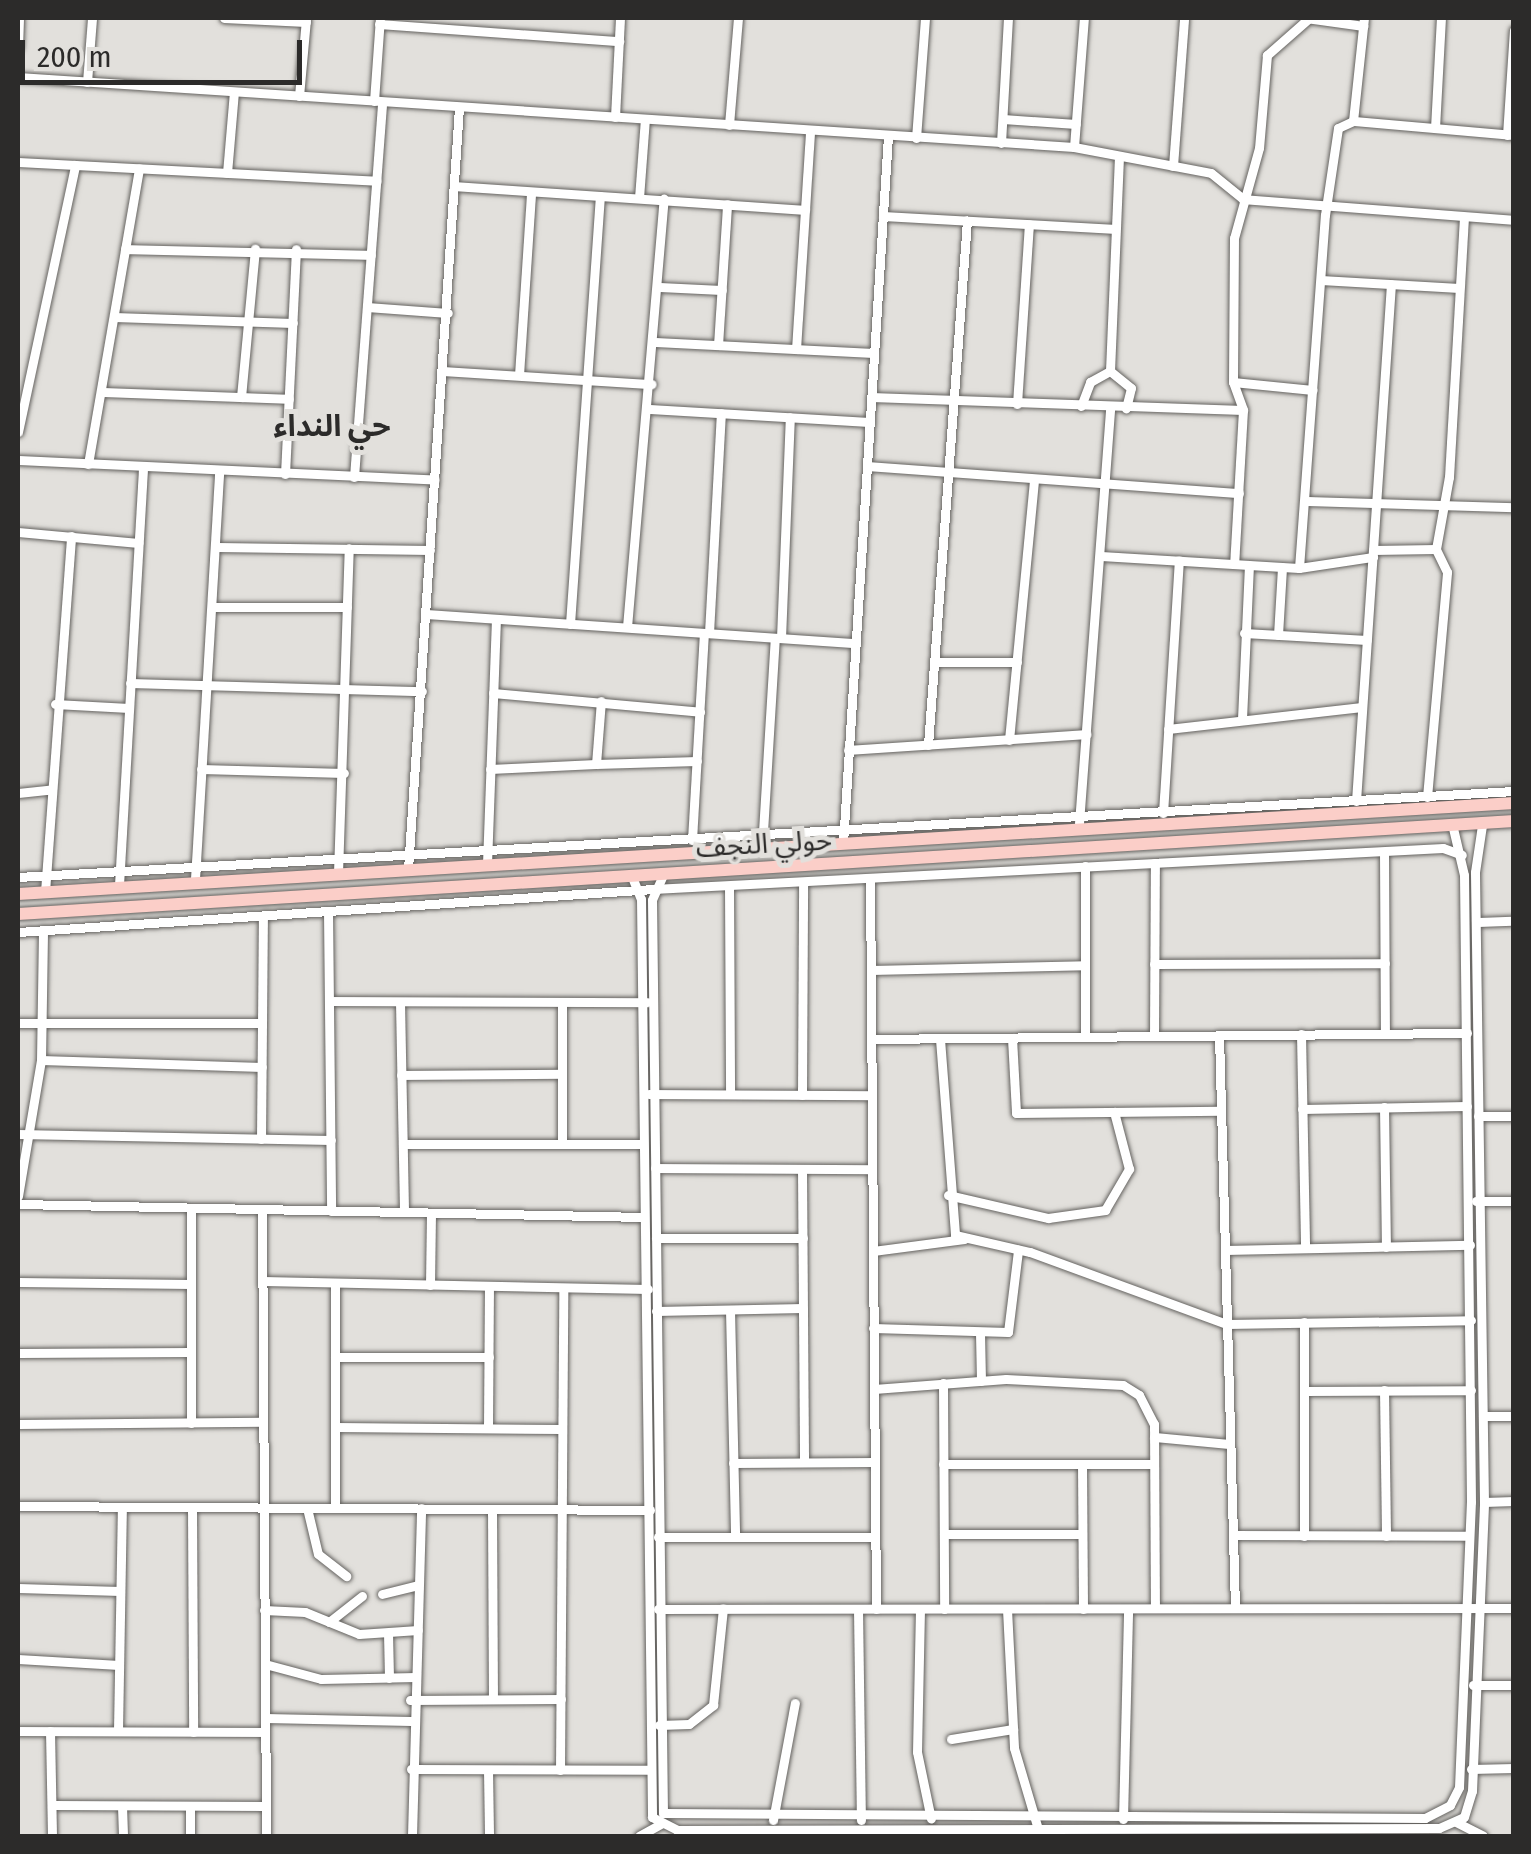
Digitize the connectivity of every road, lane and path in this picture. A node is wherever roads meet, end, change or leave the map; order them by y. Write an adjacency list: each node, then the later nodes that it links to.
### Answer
1 (19, 18): 17 (street)
2 (92, 18): 19 (street)
3 (224, 18): 12 (street)
4 (620, 18): 16 (street)
5 (738, 18): 29 (street)
6 (924, 18): 34 (street)
7 (1008, 18): 25 (street)
8 (1084, 18): 28 (street)
9 (1184, 18): 40 (street)
10 (1307, 18): 14 (street); 49 (street)
11 (1442, 18): 30 (street)
12 (306, 20): 21 (street)
13 (380, 21): 16 (street); 22 (street)
14 (1363, 22): 27 (street)
15 (1514, 30): 32 (street)
16 (619, 41): 24 (street)
17 (18, 47)
18 (18, 78): 19 (street)
19 (87, 82): 20 (street)
20 (234, 92): 21 (street); 42 (street)
21 (299, 96): 22 (street)
22 (378, 102): 23 (street); 43 (street)
23 (459, 107): 24 (street); 44 (street)
24 (615, 118): 26 (street)
25 (1002, 119): 28 (street); 35 (street)
26 (644, 120): 29 (street); 47 (street)
27 (1353, 121): 30 (street); 51 (street)
28 (1076, 124): 36 (street)
29 (729, 125): 31 (street)
30 (1435, 128): 32 (street)
31 (810, 130): 33 (street); 52 (street)
32 (1510, 135)
33 (888, 136): 34 (street); 53 (street)
34 (916, 138): 35 (street)
35 (1001, 143): 36 (street)
36 (1074, 147): 37 (street)
37 (1119, 160): 40 (street); 58 (street)
38 (18, 162): 39 (street)
39 (75, 164): 41 (street); 98 (street)
40 (1173, 166): 49 (street)
41 (139, 168): 42 (street); 59 (street)
42 (227, 173): 43 (street)
43 (376, 181): 62 (street)
44 (454, 186): 45 (street); 69 (street)
45 (531, 192): 46 (street); 79 (street)
46 (600, 196): 47 (street); 80 (street)
47 (638, 198): 48 (street)
48 (664, 199): 50 (street); 65 (street)
49 (1243, 199): 51 (street); 81 (street)
50 (726, 204): 52 (street); 67 (street)
51 (1328, 207): 54 (street); 63 (street)
52 (805, 210): 75 (street)
53 (883, 216): 55 (street); 76 (street)
54 (1464, 218): 56 (street); 66 (street)
55 (966, 220): 57 (street); 88 (street)
56 (1514, 220)
57 (1029, 224): 58 (street); 89 (street)
58 (1112, 229): 78 (street)
59 (126, 249): 60 (street); 70 (street)
60 (255, 249): 61 (street); 71 (street)
61 (296, 249): 62 (street); 72 (street)
62 (371, 255): 68 (street)
63 (1321, 280): 64 (street); 83 (street)
64 (1391, 284): 66 (street); 112 (street)
65 (659, 286): 67 (street); 73 (street)
66 (1459, 288): 113 (street)
67 (722, 290): 74 (street)
68 (367, 307): 69 (street); 106 (street)
69 (448, 312): 77 (street)
70 (114, 317): 71 (street); 84 (street)
71 (248, 322): 72 (street); 86 (street)
72 (292, 323): 87 (street)
73 (655, 342): 74 (street); 82 (street)
74 (718, 345): 75 (street)
75 (796, 349): 76 (street)
76 (874, 353): 85 (street)
77 (443, 371): 79 (street); 107 (street)
78 (1110, 372): 90 (street); 92 (street)
79 (519, 375): 80 (street)
80 (586, 380): 82 (street); 133 (street)
81 (1233, 382): 83 (street); 94 (street)
82 (652, 384): 93 (street)
83 (1313, 390): 111 (street)
84 (101, 392): 86 (street); 100 (street)
85 (871, 397): 88 (street); 97 (street)
86 (241, 398): 87 (street)
87 (289, 399): 105 (street)
88 (953, 402): 89 (street); 104 (street)
89 (1017, 404): 90 (street)
90 (1080, 406): 91 (street)
91 (1110, 408): 92 (street); 109 (street)
92 (1126, 408): 94 (street)
93 (650, 410): 95 (street); 134 (street)
94 (1242, 410): 110 (street)
95 (722, 413): 96 (street); 135 (street)
96 (790, 417): 97 (street); 138 (street)
97 (870, 422): 102 (street)
98 (18, 432)
99 (18, 460): 100 (street)
100 (88, 464): 101 (street)
101 (143, 466): 103 (street); 117 (street)
102 (868, 466): 104 (street); 140 (street)
103 (219, 470): 105 (street); 118 (street)
104 (951, 473): 108 (street); 141 (street)
105 (285, 474): 106 (street)
106 (354, 477): 107 (street)
107 (435, 480): 121 (street)
108 (1034, 480): 109 (street); 142 (street)
109 (1109, 484): 110 (street); 123 (street)
110 (1239, 493): 125 (street)
111 (1307, 501): 112 (street); 128 (street)
112 (1376, 503): 113 (street); 122 (street)
113 (1444, 503): 114 (street); 120 (street)
114 (1514, 507)
115 (18, 532): 116 (street)
116 (71, 536): 117 (street); 149 (street)
117 (138, 543): 143 (street)
118 (216, 547): 119 (street); 129 (street)
119 (349, 548): 121 (street); 130 (street)
120 (1436, 549): 122 (street); 167 (street)
121 (430, 550): 131 (street)
122 (1373, 553): 128 (street); 139 (street)
123 (1102, 556): 124 (street); 155 (street)
124 (1179, 561): 125 (street); 154 (street)
125 (1234, 564): 126 (street)
126 (1249, 565): 127 (street); 136 (street)
127 (1282, 567): 128 (street); 137 (street)
128 (1299, 568)
129 (216, 607): 130 (street); 144 (street)
130 (348, 608): 146 (street)
131 (427, 614): 132 (street); 145 (street)
132 (496, 619): 133 (street); 147 (street)
133 (570, 624): 134 (street)
134 (626, 627): 135 (street)
135 (706, 633): 138 (street); 152 (street)
136 (1244, 633): 137 (street); 153 (street)
137 (1278, 635): 139 (street)
138 (778, 638): 140 (street); 180 (street)
139 (1366, 640): 150 (street)
140 (856, 643): 158 (street)
141 (934, 662): 142 (street); 157 (street)
142 (1017, 662): 156 (street)
143 (130, 684): 144 (street); 151 (street)
144 (207, 687): 146 (street); 161 (street)
145 (422, 691): 146 (street); 190 (street)
146 (346, 692): 163 (street)
147 (493, 693): 148 (street); 162 (street)
148 (601, 702): 152 (street); 160 (street)
149 (55, 704): 151 (street); 164 (street)
150 (1362, 706): 153 (street); 168 (street)
151 (129, 708): 199 (street)
152 (700, 712): 159 (street)
153 (1242, 719): 154 (street)
154 (1168, 729): 170 (street)
155 (1086, 734): 156 (street); 173 (street)
156 (1009, 740): 157 (street)
157 (928, 745): 158 (street)
158 (848, 750): 175 (street)
159 (697, 761): 160 (street); 178 (street)
160 (596, 764): 162 (street)
161 (201, 769): 163 (street); 193 (street)
162 (490, 769): 186 (street)
163 (344, 773): 187 (street)
164 (49, 790): 166 (street); 195 (street)
165 (1514, 792): 167 (street)
166 (18, 793)
167 (1428, 797): 168 (street)
168 (1356, 801): 171 (street)
169 (1514, 802): 171 (main road, حولي النجف)
170 (1162, 813): 171 (street); 173 (street)
171 (1218, 815): 173 (main road, حولي النجف)
172 (1514, 821): 174 (main road, حولي النجف)
173 (1079, 823): 176 (main road, حولي النجف)
174 (1482, 825): 177 (main road, حولي النجف); 211 (street)
175 (844, 826): 176 (street); 180 (street); 182 (street)
176 (997, 828): 179 (main road, حولي النجف)
177 (1453, 828): 185 (street); 188 (main road, حولي النجف)
178 (692, 837): 180 (street); 183 (street); 186 (street)
179 (949, 837): 181 (main road, حولي النجف); 188 (main road)
180 (762, 840): 182 (main road, حولي النجف); 183 (main road, حولي النجف)
181 (907, 840): 182 (main road, حولي النجف); 189 (main road)
182 (843, 843)
183 (692, 852): 186 (main road, حولي النجف)
184 (1384, 852): 185 (street); 191 (street); 214 (street)
185 (1462, 856): 226 (street)
186 (487, 857): 190 (main road, حولي النجف)
187 (338, 858): 190 (street); 193 (street); 194 (street)
188 (948, 858): 189 (main road, حولي النجف)
189 (909, 860): 196 (main road, حولي النجف)
190 (409, 861): 194 (main road, حولي النجف)
191 (1155, 863): 192 (street); 216 (street)
192 (1085, 866): 200 (street); 215 (street)
193 (195, 872): 194 (main road, حولي النجف); 199 (main road, حولي النجف)
194 (338, 873)
195 (46, 875): 197 (street); 199 (street); 205 (street)
196 (663, 875): 198 (main road, حولي النجف); 203 (street)
197 (18, 877)
198 (632, 877): 204 (street); 208 (main road, حولي النجف)
199 (120, 878): 205 (main road, حولي النجف)
200 (870, 878): 201 (street); 217 (street)
201 (803, 882): 202 (street); 242 (street)
202 (729, 886): 203 (street); 241 (street)
203 (653, 889): 204 (street); 222 (street)
204 (640, 890): 207 (street); 221 (street)
205 (45, 892): 206 (main road, حولي النجف)
206 (18, 894)
207 (328, 912): 209 (street); 218 (street)
208 (18, 914)
209 (263, 917): 212 (street); 225 (street)
210 (1514, 921): 211 (street)
211 (1476, 922): 249 (street)
212 (44, 930): 213 (street); 223 (street)
213 (18, 932)
214 (1384, 963): 216 (street); 228 (street)
215 (1085, 964): 217 (street); 231 (street)
216 (1154, 964): 230 (street)
217 (871, 970): 234 (street)
218 (329, 1000): 219 (street); 254 (street)
219 (400, 1002): 220 (street); 237 (street)
220 (562, 1002): 221 (street); 238 (street)
221 (642, 1002): 222 (street); 239 (street)
222 (654, 1002): 240 (street)
223 (44, 1021): 224 (street); 225 (street); 235 (street)
224 (18, 1023)
225 (262, 1023): 236 (street)
226 (1467, 1032): 228 (street); 244 (street)
227 (1301, 1034): 228 (street); 229 (street); 246 (street)
228 (1385, 1034)
229 (1218, 1035): 230 (street); 248 (street)
230 (1154, 1036): 231 (street)
231 (1085, 1037): 233 (street)
232 (940, 1038): 233 (street); 234 (street); 261 (street)
233 (1012, 1038): 247 (street)
234 (871, 1040): 243 (street)
235 (41, 1060): 236 (street); 252 (street)
236 (262, 1068): 253 (street)
237 (402, 1074): 238 (street); 255 (street)
238 (562, 1074): 256 (street)
239 (643, 1094): 240 (street); 257 (street)
240 (655, 1094): 241 (street); 258 (street)
241 (730, 1094): 242 (street)
242 (802, 1095): 243 (street)
243 (872, 1096): 260 (street)
244 (1468, 1106): 245 (street); 263 (street)
245 (1384, 1108): 246 (street); 276 (street)
246 (1302, 1109): 277 (street)
247 (1114, 1112): 248 (street); 261 (street)
248 (1221, 1112): 279 (street)
249 (1478, 1116): 250 (street); 263 (street)
250 (1514, 1116)
251 (18, 1134): 252 (street)
252 (30, 1136): 253 (street); 262 (street)
253 (262, 1138): 254 (street)
254 (331, 1140): 268 (street)
255 (403, 1144): 256 (street); 269 (street)
256 (562, 1144): 257 (street)
257 (643, 1144): 271 (street)
258 (656, 1168): 259 (street); 272 (street)
259 (802, 1169): 260 (street); 273 (street)
260 (872, 1169): 280 (street)
261 (948, 1194): 274 (street)
262 (18, 1196)
263 (1475, 1201): 264 (street); 275 (street); 308 (street)
264 (1514, 1201)
265 (18, 1204): 266 (street)
266 (191, 1208): 267 (street); 284 (street)
267 (262, 1210): 268 (street); 281 (street)
268 (332, 1211): 269 (street)
269 (404, 1212): 270 (street)
270 (431, 1213): 271 (street); 285 (street)
271 (643, 1218): 288 (street)
272 (656, 1238): 273 (street); 289 (street)
273 (803, 1238): 290 (street)
274 (964, 1240): 278 (street); 280 (street)
275 (1470, 1245): 276 (street); 293 (street)
276 (1386, 1247): 277 (street)
277 (1305, 1248): 279 (street)
278 (1018, 1250): 295 (street); 297 (street)
279 (1224, 1250): 295 (street)
280 (873, 1251): 296 (street)
281 (263, 1281): 283 (street); 310 (street)
282 (18, 1282): 284 (street)
283 (335, 1283): 285 (street); 300 (street)
284 (191, 1284): 298 (street)
285 (430, 1285): 286 (street)
286 (489, 1286): 287 (street); 301 (street)
287 (563, 1288): 288 (street); 315 (street)
288 (643, 1289): 289 (street); 335 (street)
289 (656, 1290): 292 (street)
290 (803, 1308): 291 (street); 318 (street)
291 (730, 1310): 292 (street); 320 (street)
292 (656, 1311): 336 (street)
293 (1471, 1320): 294 (street); 306 (street)
294 (1304, 1322): 295 (street); 307 (street)
295 (1227, 1324): 317 (street)
296 (874, 1328): 297 (street); 304 (street)
297 (980, 1332): 302 (street)
298 (191, 1352): 299 (street); 311 (street)
299 (18, 1353)
300 (335, 1357): 301 (street); 313 (street)
301 (489, 1357): 314 (street)
302 (981, 1380): 303 (street); 316 (street)
303 (943, 1383): 304 (street); 321 (street)
304 (874, 1389): 319 (street)
305 (1384, 1390): 306 (street); 307 (street); 342 (street)
306 (1471, 1390): 343 (street)
307 (1304, 1391): 341 (street)
308 (1483, 1416): 309 (street); 325 (street)
309 (1514, 1416)
310 (263, 1422): 311 (street); 329 (street)
311 (190, 1423): 312 (street)
312 (18, 1424)
313 (335, 1427): 314 (street); 331 (street)
314 (488, 1428): 315 (street)
315 (562, 1428): 334 (street)
316 (1154, 1437): 317 (street); 323 (street)
317 (1230, 1444): 340 (street)
318 (804, 1462): 319 (street); 320 (street)
319 (874, 1462): 339 (street)
320 (733, 1463): 345 (street)
321 (943, 1464): 322 (street); 337 (street)
322 (1082, 1464): 323 (street); 338 (street)
323 (1154, 1464): 354 (street)
324 (1514, 1501): 325 (street)
325 (1484, 1502): 357 (street)
326 (18, 1506): 327 (street)
327 (122, 1507): 328 (street); 349 (street)
328 (192, 1507): 329 (street); 388 (street)
329 (264, 1508): 330 (street); 365 (street)
330 (307, 1508): 331 (street); 346 (street)
331 (335, 1508): 332 (street)
332 (420, 1508): 333 (street); 347 (street)
333 (492, 1509): 334 (street); 377 (street)
334 (562, 1509): 335 (street); 378 (street)
335 (644, 1510): 336 (street); 396 (street)
336 (657, 1510): 344 (street)
337 (944, 1534): 338 (street); 363 (street)
338 (1082, 1534): 352 (street)
339 (875, 1536): 345 (street); 361 (street)
340 (1233, 1536): 341 (street); 355 (street)
341 (1304, 1536): 342 (street)
342 (1386, 1536): 343 (street)
343 (1469, 1536): 356 (street)
344 (658, 1537): 345 (street); 366 (street)
345 (734, 1537)
346 (346, 1576)
347 (419, 1585): 350 (street); 368 (street)
348 (18, 1588): 349 (street)
349 (120, 1591): 372 (street)
350 (382, 1594)
351 (362, 1596): 367 (street)
352 (1083, 1608): 353 (street); 364 (street)
353 (1128, 1608): 354 (street); 402 (street)
354 (1155, 1608): 355 (street)
355 (1235, 1608): 356 (street)
356 (1463, 1608): 357 (street); 402 (street)
357 (1476, 1608): 358 (street); 375 (street)
358 (1514, 1608)
359 (723, 1609): 360 (street); 366 (street); 383 (street)
360 (858, 1609): 361 (street); 404 (street)
361 (876, 1609): 362 (street)
362 (920, 1609): 363 (street); 405 (street)
363 (944, 1609): 364 (street)
364 (1007, 1609): 384 (street)
365 (264, 1610): 367 (street); 371 (street)
366 (658, 1610): 383 (street)
367 (329, 1622): 369 (street)
368 (418, 1630): 369 (street); 373 (street)
369 (388, 1634): 374 (street)
370 (18, 1659): 372 (street)
371 (265, 1664): 374 (street); 381 (street)
372 (119, 1665): 387 (street)
373 (416, 1677): 374 (street); 379 (street)
374 (389, 1678)
375 (1472, 1685): 376 (street); 391 (street)
376 (1514, 1685)
377 (493, 1699): 378 (street); 379 (street)
378 (561, 1699): 395 (street)
379 (410, 1700): 382 (street)
380 (795, 1702): 403 (street)
381 (265, 1718): 382 (street); 389 (street)
382 (410, 1721): 393 (street)
383 (659, 1725): 397 (street)
384 (1013, 1729): 390 (street); 408 (street)
385 (18, 1731): 386 (street)
386 (50, 1731): 387 (street); 398 (street)
387 (118, 1731): 388 (street)
388 (193, 1732): 389 (street)
389 (265, 1732): 401 (street)
390 (951, 1739)
391 (1471, 1768): 392 (street); 406 (street)
392 (1514, 1768)
393 (411, 1770): 394 (street); 418 (street)
394 (488, 1770): 395 (street); 419 (street)
395 (560, 1770): 396 (street)
396 (646, 1770): 397 (street); 407 (street)
397 (659, 1770): 407 (street)
398 (52, 1806): 399 (street); 414 (street)
399 (122, 1806): 400 (street); 415 (street)
400 (190, 1806): 401 (street); 416 (street)
401 (266, 1806): 417 (street)
402 (1123, 1819): 409 (street)
403 (774, 1820): 404 (street); 407 (street)
404 (861, 1820): 405 (street)
405 (931, 1820): 408 (street)
406 (1456, 1822): 413 (street); 421 (street)
407 (671, 1826): 410 (street); 420 (street)
408 (1040, 1828): 409 (street); 411 (street)
409 (1053, 1828): 412 (street)
410 (748, 1833): 411 (street)
411 (818, 1833)
412 (1272, 1833): 413 (street)
413 (1349, 1833)
414 (52, 1836)
415 (123, 1836)
416 (190, 1836)
417 (266, 1836)
418 (412, 1836)
419 (489, 1836)
420 (639, 1836)
421 (1483, 1836)

